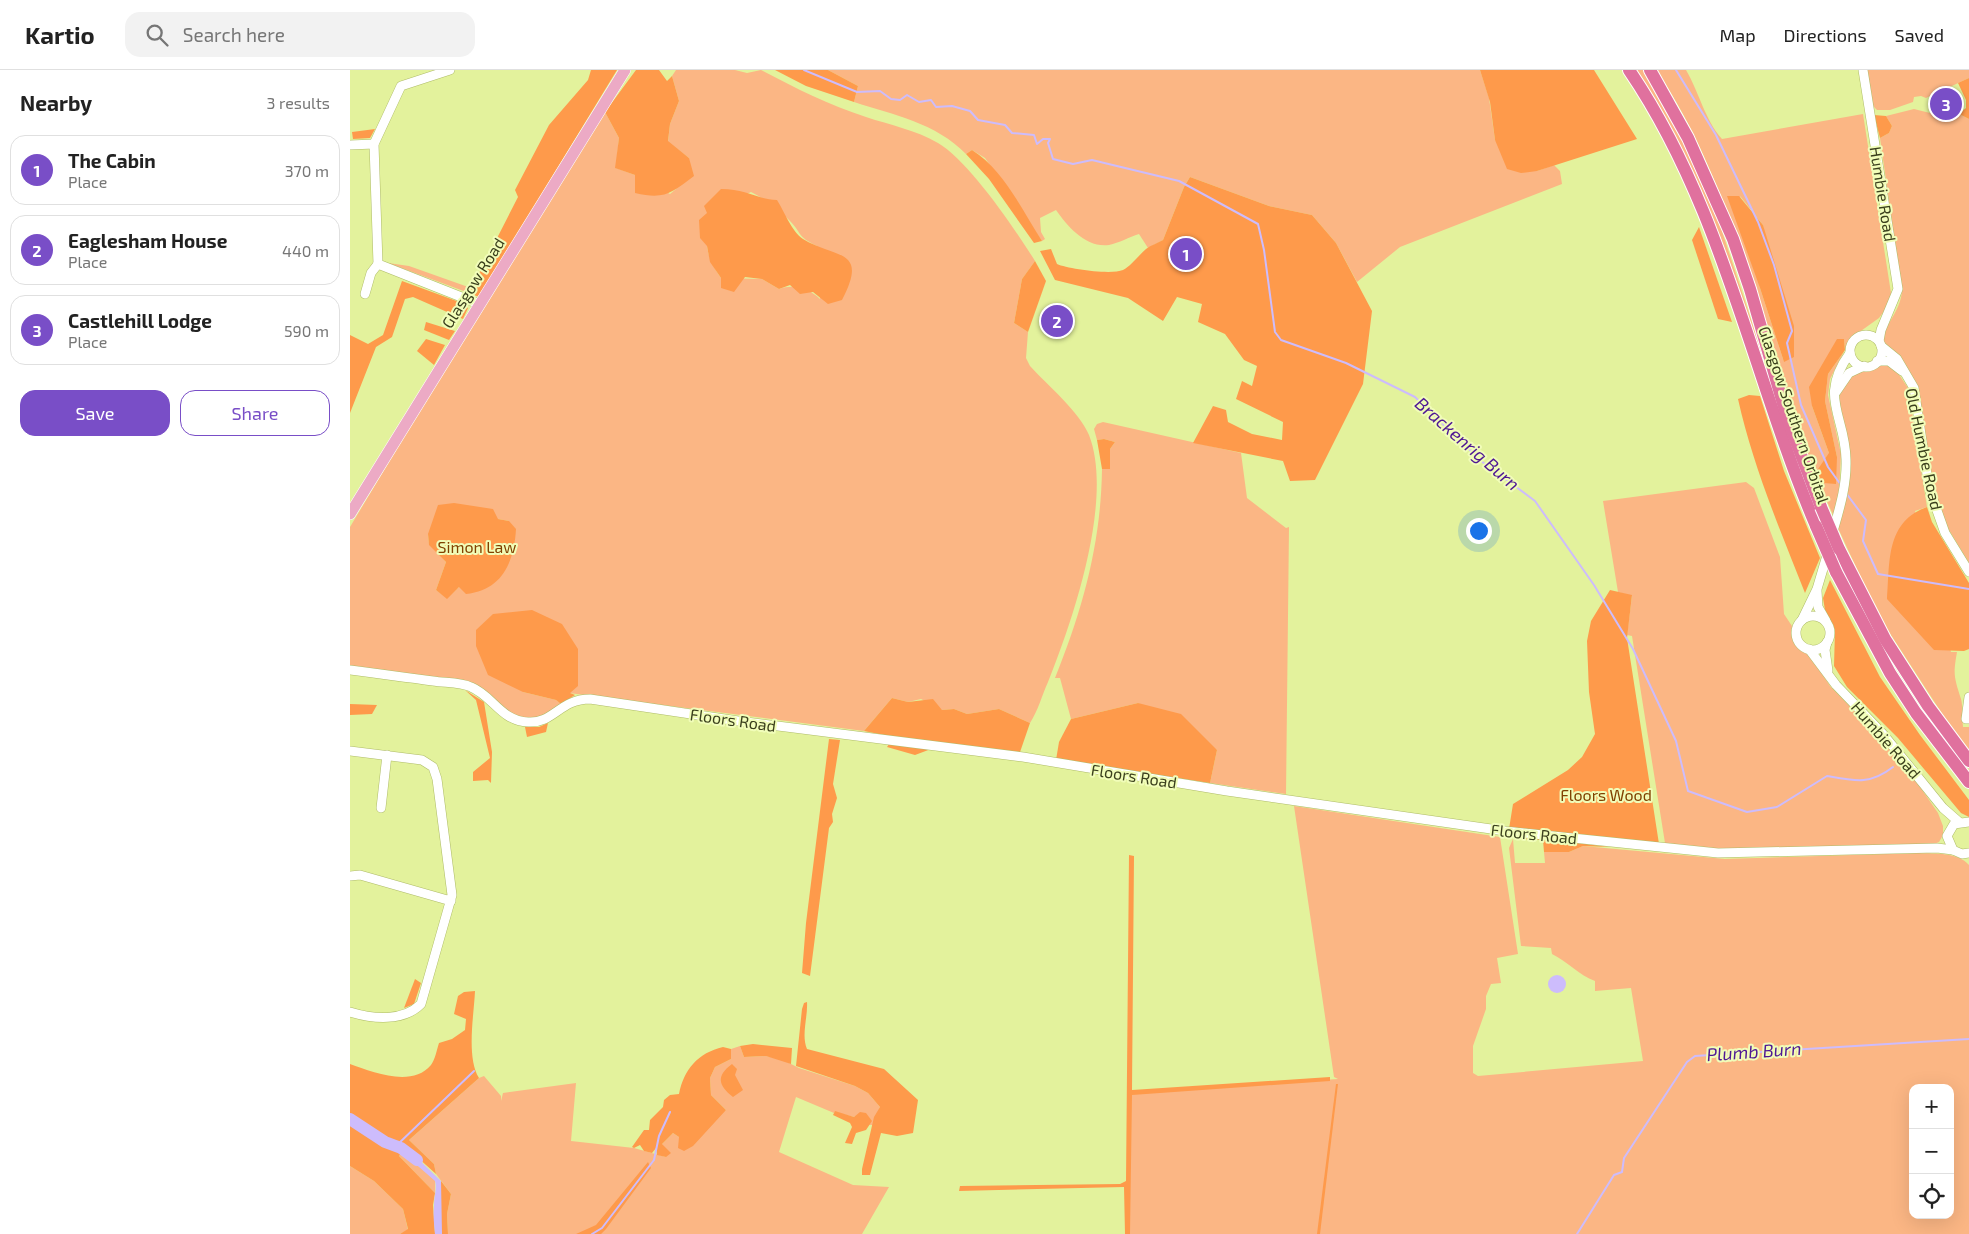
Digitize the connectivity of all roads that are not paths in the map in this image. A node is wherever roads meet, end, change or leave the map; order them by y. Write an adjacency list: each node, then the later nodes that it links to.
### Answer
1 (450, 70): 6 (street)
2 (624, 70): 10 (main road, Glasgow Road)
3 (1629, 70): 33 (highway, Glasgow Southern Orbital, bridge)
4 (1650, 70): 32 (highway, Glasgow Southern Orbital, bridge)
5 (1863, 70): 11 (street, Humbie Road)
6 (374, 144): 7 (street); 8 (street)
7 (350, 146)
8 (378, 264): 9 (street); 10 (street)
9 (366, 294)
10 (479, 304): 19 (main road, Glasgow Road)
11 (1888, 316): 12 (street, Humbie Road); 13 (street, Humbie Road)
12 (1866, 335): 13 (street); 14 (street, Humbie Road)
13 (1880, 344): 15 (street, Humbie Road); 17 (street)
14 (1850, 353): 16 (street); 18 (street, Humbie Road)
15 (1878, 361): 16 (street); 17 (street)
16 (1864, 366): 18 (street)
17 (1909, 378): 20 (street, Old Humbie Road)
18 (1835, 394): 21 (street, Humbie Road)
19 (350, 514)
20 (1969, 572)
21 (1817, 589): 22 (street, Humbie Road); 23 (street, Humbie Road)
22 (1802, 620): 23 (street); 25 (street)
23 (1827, 623): 24 (street)
24 (1828, 641): 25 (street); 27 (street)
25 (1809, 649): 27 (street, Humbie Road)
26 (350, 670): 39 (street, Floors Road)
27 (1828, 673): 35 (street, Humbie Road)
28 (1969, 697): 29 (street)
29 (1968, 719)
30 (350, 751): 31 (street)
31 (387, 755): 34 (street); 42 (street)
32 (1969, 761)
33 (1969, 782)
34 (381, 808)
35 (1944, 808): 36 (street, Humbie Road); 38 (street)
36 (1959, 822): 37 (street); 38 (street)
37 (1969, 822)
38 (1948, 836): 39 (street); 40 (street)
39 (1937, 848): 40 (street, Floors Road)
40 (1963, 854)
41 (350, 876): 42 (street)
42 (451, 901): 43 (street)
43 (350, 1012)

